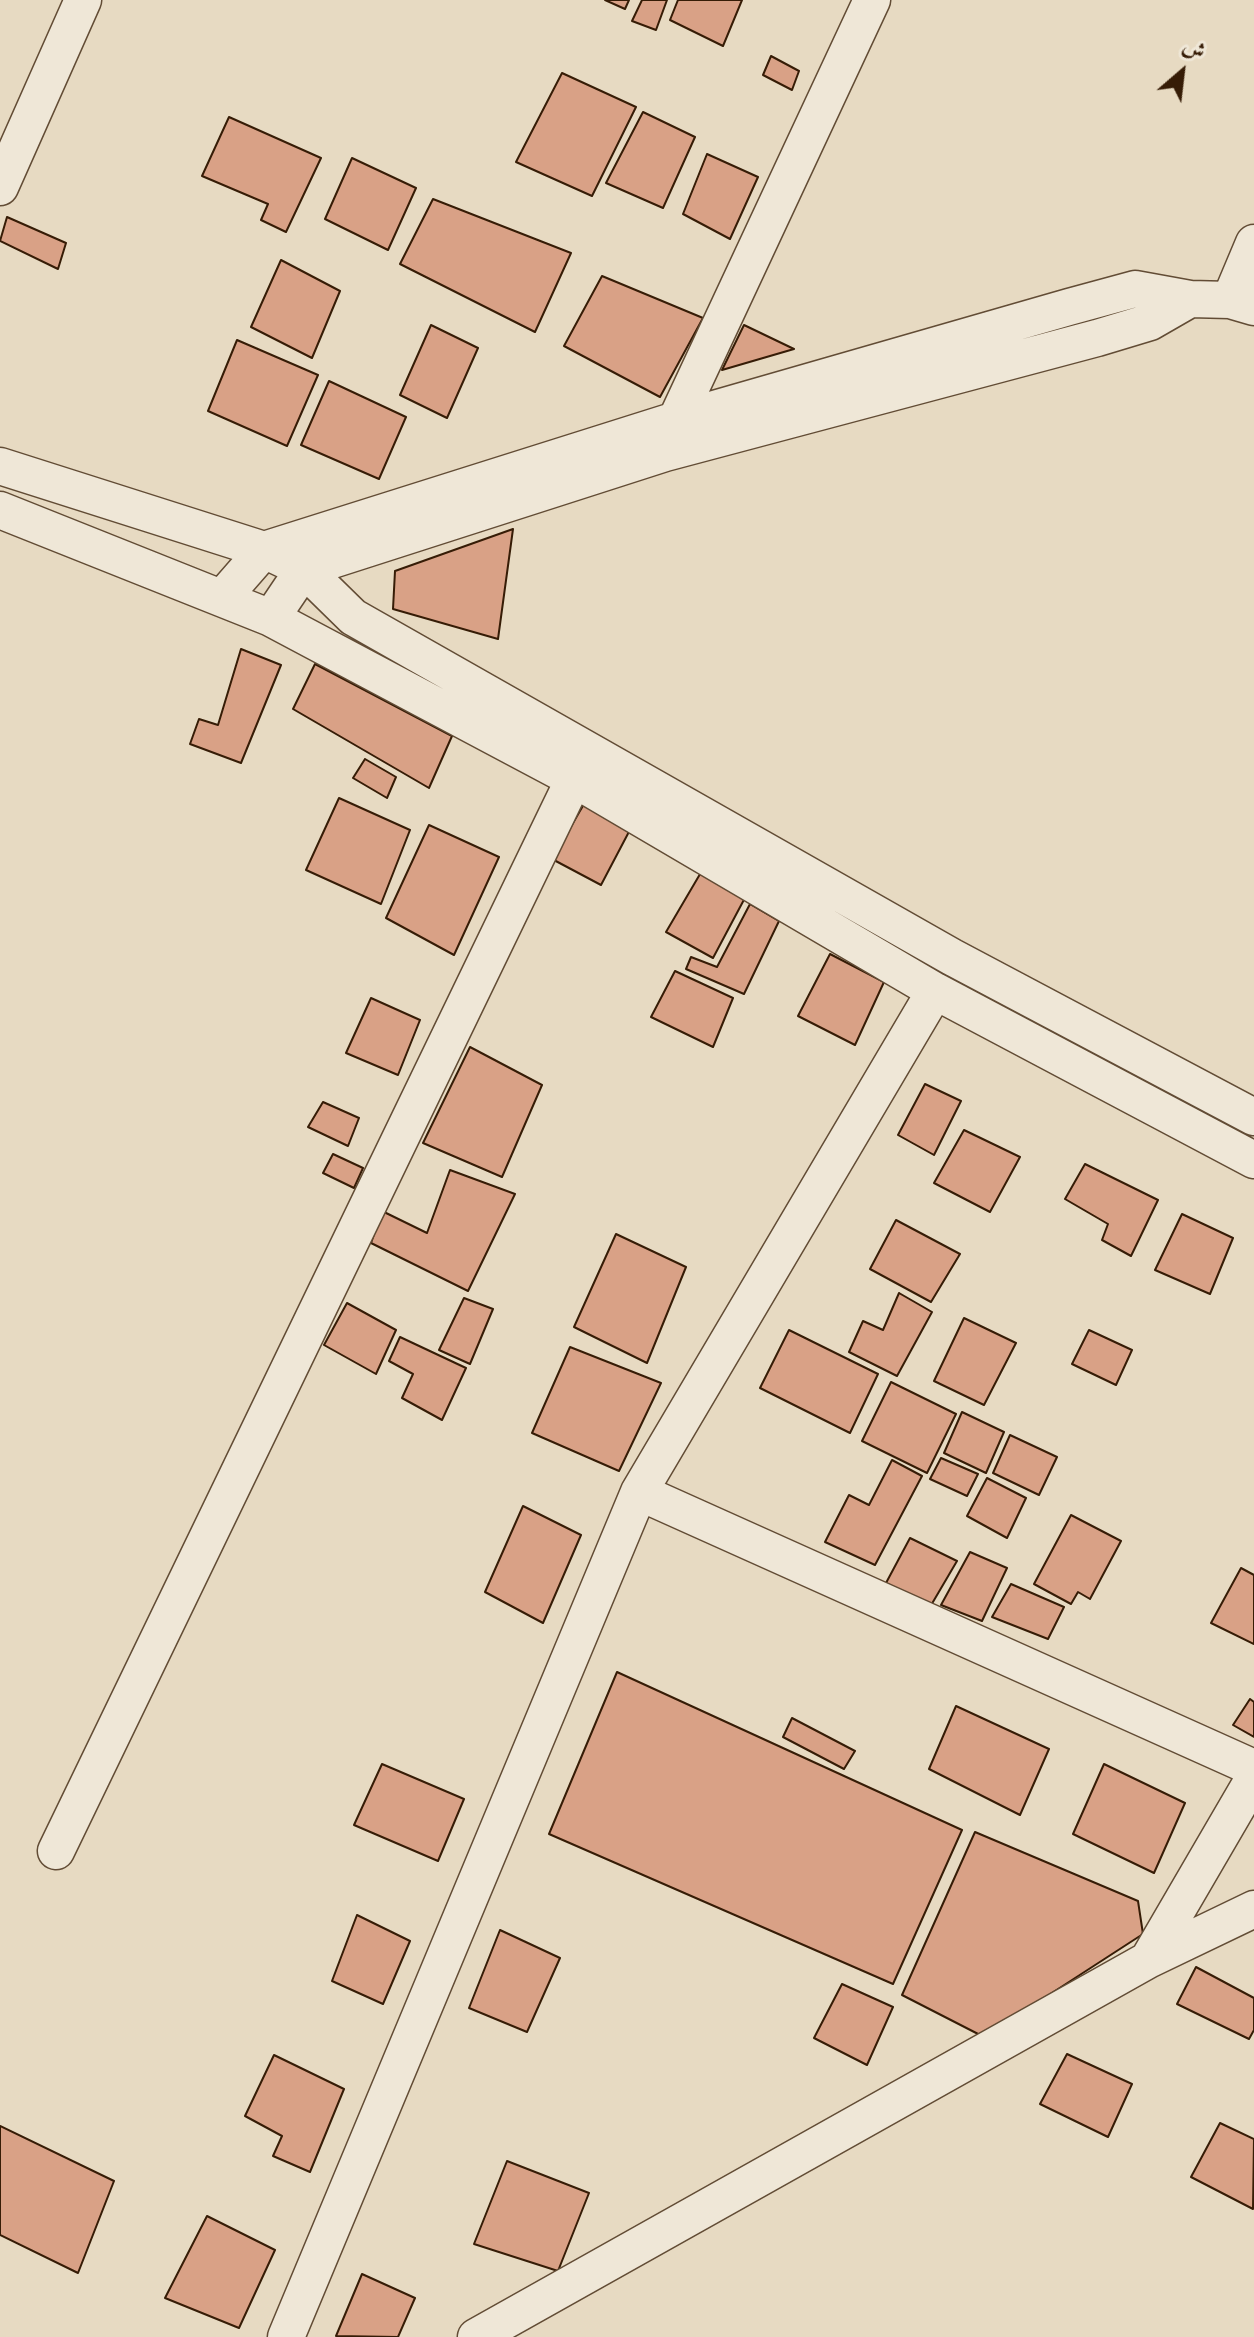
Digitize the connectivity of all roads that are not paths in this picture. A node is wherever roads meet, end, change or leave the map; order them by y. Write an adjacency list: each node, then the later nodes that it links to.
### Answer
1 (83, 0): 3 (street)
2 (872, 0): 7 (street)
3 (0, 187)
4 (1254, 243): 6 (street)
5 (1190, 299): 6 (street); 7 (street); 11 (street)
6 (1242, 304)
7 (676, 420): 10 (street)
8 (0, 466): 10 (street)
9 (0, 510): 12 (street)
10 (264, 550): 11 (street); 12 (street)
11 (304, 569): 13 (street); 16 (street)
12 (223, 597): 13 (street)
13 (271, 618): 14 (street)
14 (574, 779): 15 (street); 21 (street)
15 (935, 991): 17 (street); 18 (street)
16 (1254, 1117)
17 (1254, 1160)
18 (639, 1492): 19 (street); 24 (street)
19 (1254, 1768)
20 (1254, 1778): 23 (street)
21 (56, 1851)
22 (1254, 1909): 23 (street)
23 (1148, 1960): 25 (street)
24 (286, 2337)
25 (476, 2337)

